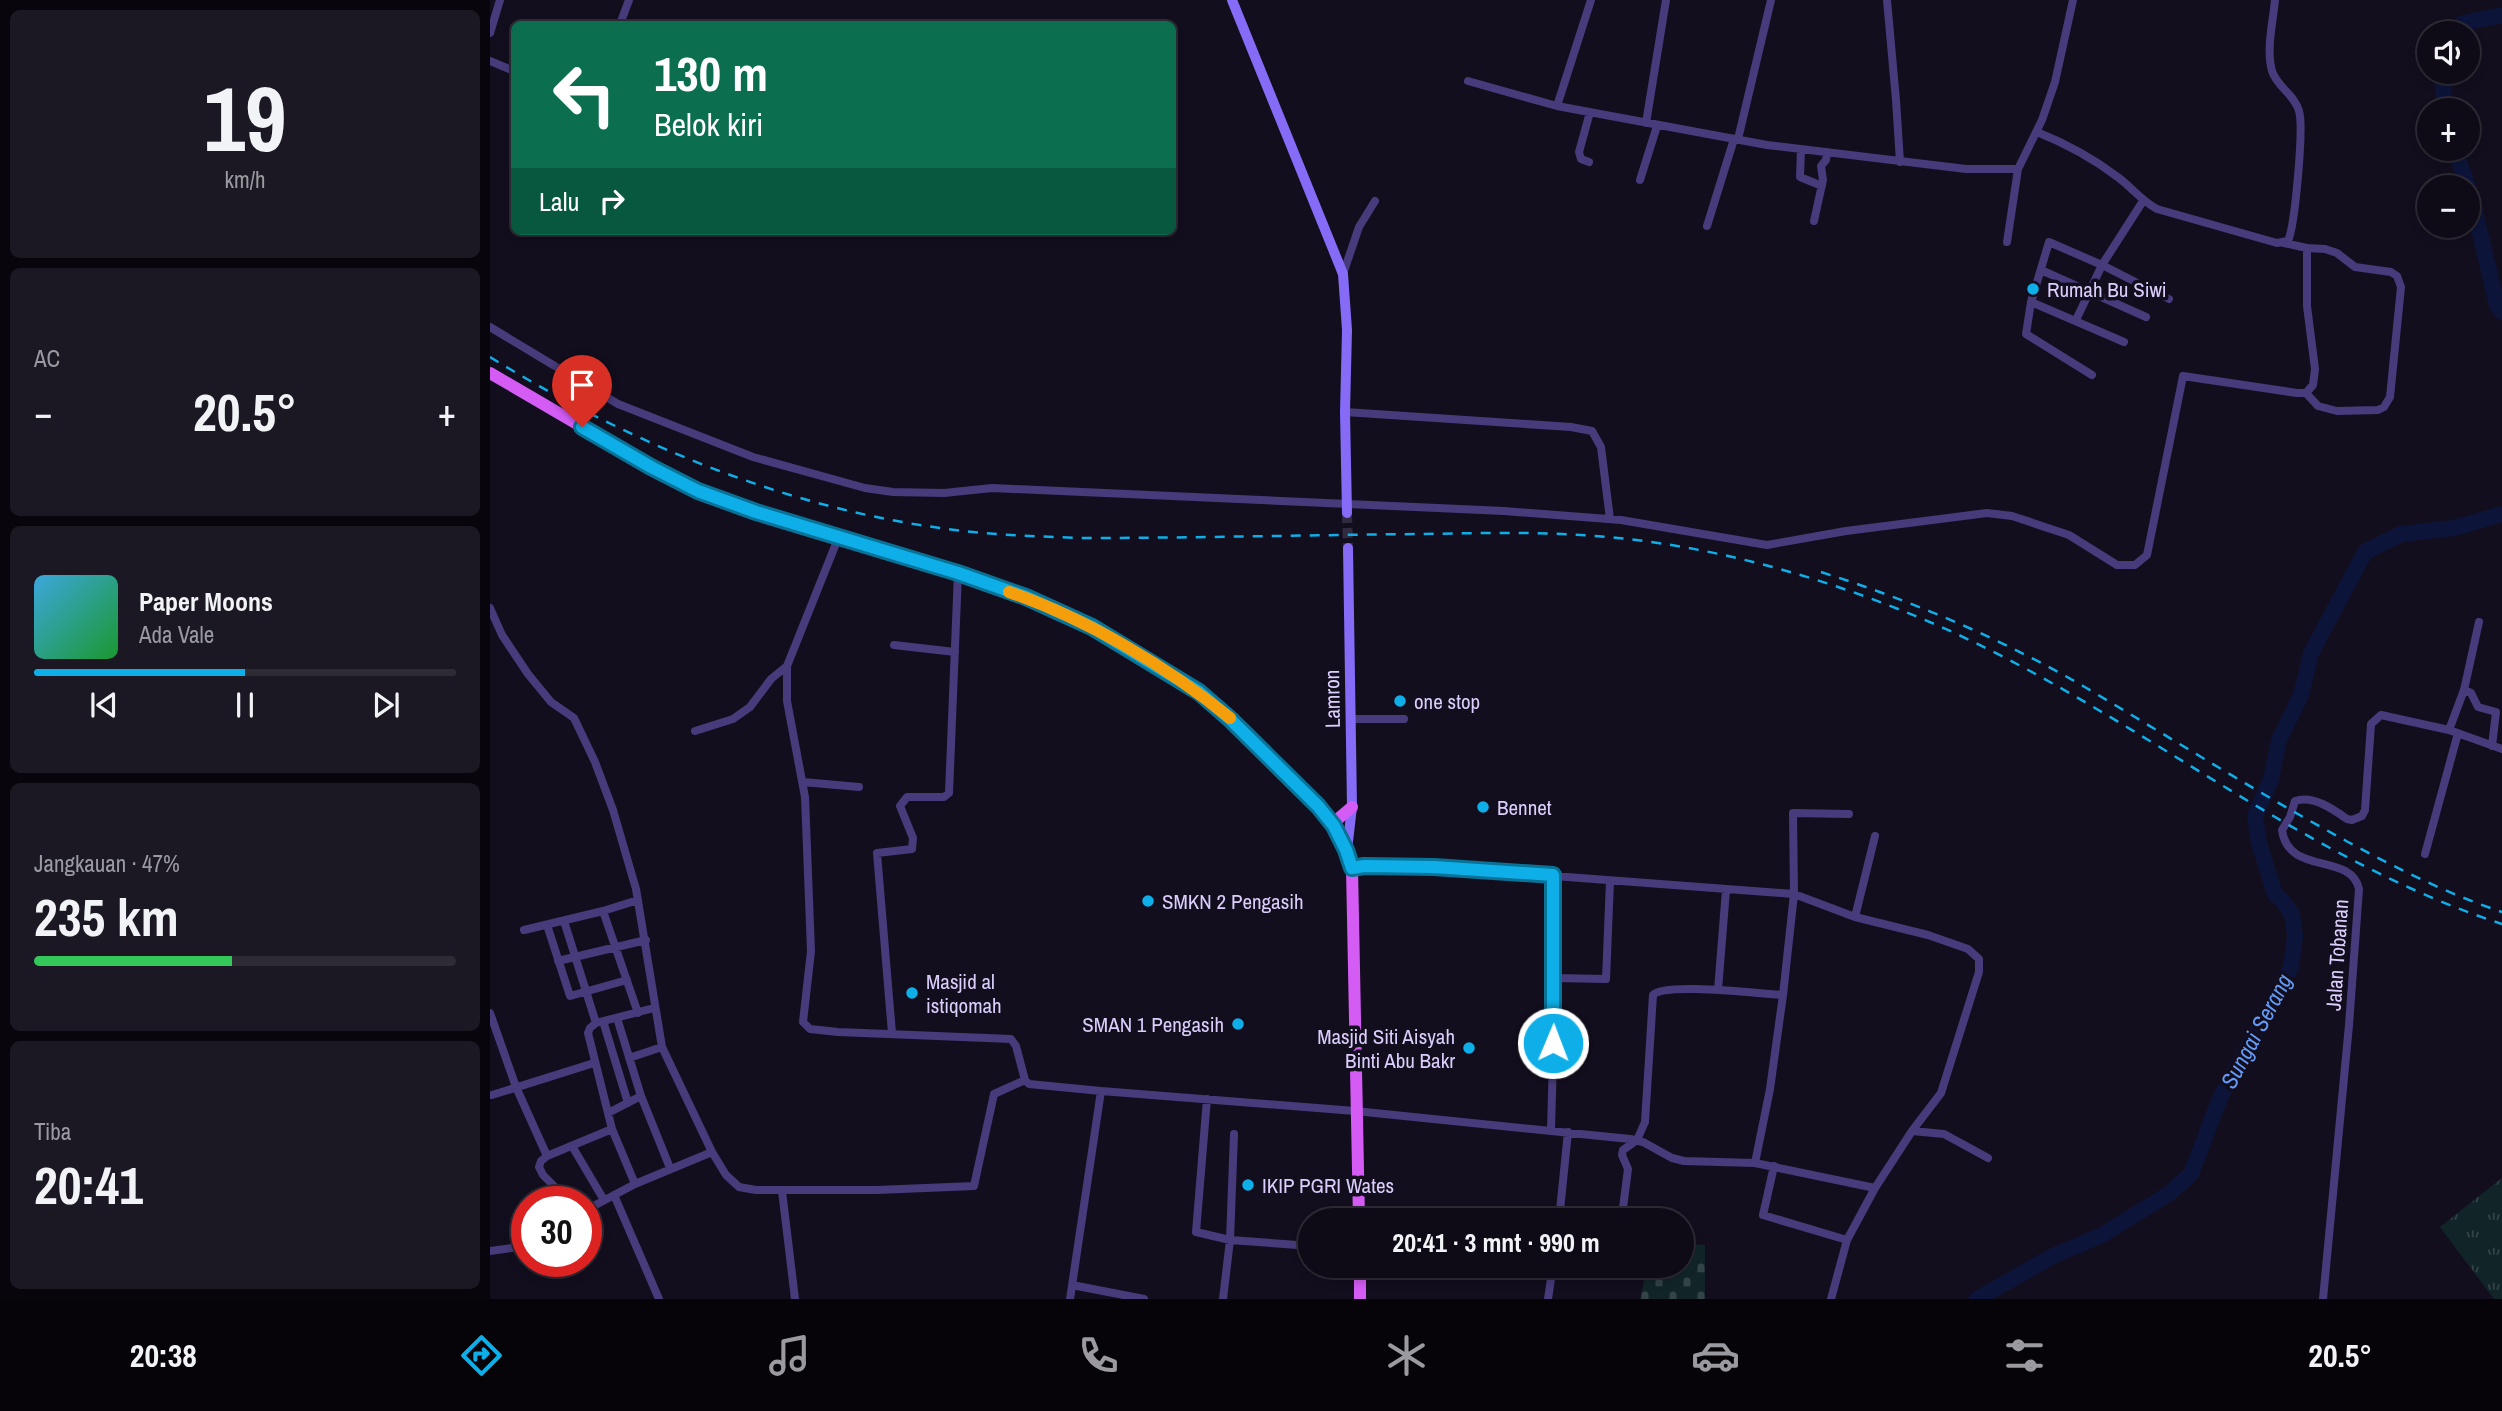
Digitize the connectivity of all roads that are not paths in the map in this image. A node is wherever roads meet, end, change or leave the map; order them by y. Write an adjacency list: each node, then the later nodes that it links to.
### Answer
1 (500, 0): 11 (street)
2 (629, 0): 10 (street)
3 (1232, 0): 37 (street)
4 (1591, 0): 15 (street)
5 (1666, 0): 17 (street)
6 (1771, 0): 20 (street)
7 (1887, 0): 24 (street)
8 (2073, 0): 19 (street)
9 (2274, 0): 33 (street)
10 (621, 21)
11 (490, 33)
12 (490, 61): 13 (street)
13 (511, 71)
14 (1468, 81): 15 (street)
15 (1557, 106): 16 (street)
16 (1590, 112): 17 (street); 23 (street)
17 (1646, 123): 18 (street)
18 (1657, 126): 20 (street); 26 (street)
19 (2037, 132): 25 (street); 29 (street)
20 (1736, 139): 21 (street); 31 (street)
21 (1801, 149): 22 (street); 27 (street)
22 (1827, 152): 24 (street); 27 (street)
23 (1589, 162)
24 (1900, 163): 25 (street)
25 (2018, 169): 32 (street)
26 (1640, 180)
27 (1822, 186): 30 (street)
28 (1375, 201): 37 (street)
29 (2143, 201): 33 (street); 35 (street)
30 (1814, 221)
31 (1707, 226)
32 (2007, 242)
33 (2284, 243): 34 (street)
34 (2307, 248): 47 (street); 47 (street)
35 (2102, 265): 36 (street); 38 (street); 39 (street)
36 (2041, 270): 38 (street); 40 (street)
37 (1343, 274): 48 (street)
38 (2089, 291): 41 (street); 42 (street)
39 (2169, 299)
40 (2031, 302): 42 (street); 46 (street)
41 (2146, 317)
42 (2076, 320): 44 (street)
43 (490, 327): 49 (street)
44 (2124, 342)
45 (490, 373): 51 (main road)
46 (2092, 375)
47 (2306, 393): 50 (street)
48 (1345, 412): 49 (street); 50 (street)
49 (1347, 508): 50 (street)
50 (1610, 519)
51 (839, 536): 53 (main road); 58 (street)
52 (1348, 548): 60 (street, Lamron)
53 (958, 573): 57 (street); 70 (main road)
54 (490, 608): 79 (street)
55 (2479, 622): 59 (street)
56 (894, 645): 57 (street)
57 (955, 652): 99 (street)
58 (787, 666): 62 (street); 66 (street)
59 (2464, 690): 63 (street); 64 (street)
60 (1352, 719): 61 (street); 68 (street, Lamron)
61 (1404, 719)
62 (695, 731)
63 (2453, 731): 64 (street, Jalan Tobanan); 73 (street); 150 (street, Jalan Tobanan)
64 (2492, 746): 65 (street, Jalan Tobanan)
65 (2502, 749)
66 (803, 782): 67 (street); 99 (street)
67 (859, 787)
68 (1352, 807): 70 (main road); 72 (street, Lamron)
69 (1849, 814): 78 (street)
70 (1332, 824): 72 (main road)
71 (1875, 836): 81 (street)
72 (1346, 850): 74 (main road)
73 (2425, 855)
74 (1352, 868): 75 (street); 110 (main road)
75 (1553, 875): 76 (street); 89 (street)
76 (1610, 881): 77 (street); 89 (street)
77 (1726, 890): 78 (street); 91 (street)
78 (1794, 894): 81 (street); 93 (street)
79 (638, 900): 80 (street); 85 (street)
80 (603, 911): 82 (street); 86 (street)
81 (1856, 917): 114 (street)
82 (565, 921): 83 (street); 87 (street)
83 (547, 925): 84 (street); 88 (street)
84 (524, 930)
85 (646, 940): 86 (street); 94 (street)
86 (616, 948): 87 (street); 90 (street)
87 (576, 958): 88 (street); 92 (street)
88 (558, 961): 92 (street)
89 (1554, 978): 113 (street)
90 (627, 980): 92 (street); 96 (street)
91 (1718, 990): 93 (street); 117 (street)
92 (586, 992): 98 (street)
93 (1783, 995): 122 (street)
94 (654, 1008): 96 (street); 100 (street)
95 (490, 1013): 104 (street)
96 (638, 1013): 97 (street)
97 (617, 1018): 98 (street); 101 (street)
98 (599, 1022): 102 (street); 109 (street)
99 (892, 1033): 103 (street)
100 (662, 1048): 101 (street); 119 (street)
101 (629, 1058): 107 (street)
102 (594, 1063): 104 (street); 111 (street)
103 (1025, 1080): 105 (street); 128 (street)
104 (516, 1087): 106 (street); 120 (street)
105 (1101, 1091): 108 (street); 141 (street)
106 (492, 1095)
107 (641, 1096): 109 (street); 124 (street)
108 (1207, 1099): 110 (street); 134 (street)
109 (628, 1102): 111 (street)
110 (1355, 1111): 113 (street); 131 (main road)
111 (608, 1112): 112 (street)
112 (612, 1129): 118 (street); 125 (street)
113 (1551, 1130): 115 (street)
114 (1912, 1131): 121 (street); 127 (street)
115 (1568, 1132): 117 (street); 132 (street)
116 (1234, 1135): 134 (street)
117 (1637, 1140): 122 (street); 133 (street)
118 (572, 1146): 120 (street); 130 (street)
119 (712, 1152): 124 (street); 128 (street)
120 (547, 1156): 126 (street)
121 (1988, 1158)
122 (1755, 1163): 123 (street)
123 (1774, 1166): 127 (street); 135 (street)
124 (670, 1168): 125 (street)
125 (635, 1185): 129 (street)
126 (555, 1186)
127 (1875, 1188): 135 (street)
128 (782, 1191): 143 (street)
129 (614, 1195): 130 (street); 142 (street)
130 (604, 1200)
131 (1359, 1208)
132 (1560, 1208)
133 (1623, 1208)
134 (1230, 1240): 136 (street); 146 (street)
135 (1847, 1240): 149 (street)
136 (1298, 1245)
137 (511, 1248): 138 (street)
138 (490, 1251)
139 (1360, 1278): 147 (main road)
140 (1551, 1278): 148 (street)
141 (1072, 1285): 144 (street); 145 (street)
142 (659, 1299)
143 (795, 1299)
144 (1070, 1299)
145 (1144, 1299)
146 (1223, 1299)
147 (1360, 1299)
148 (1548, 1299)
149 (1831, 1299)
150 (2323, 1299)

